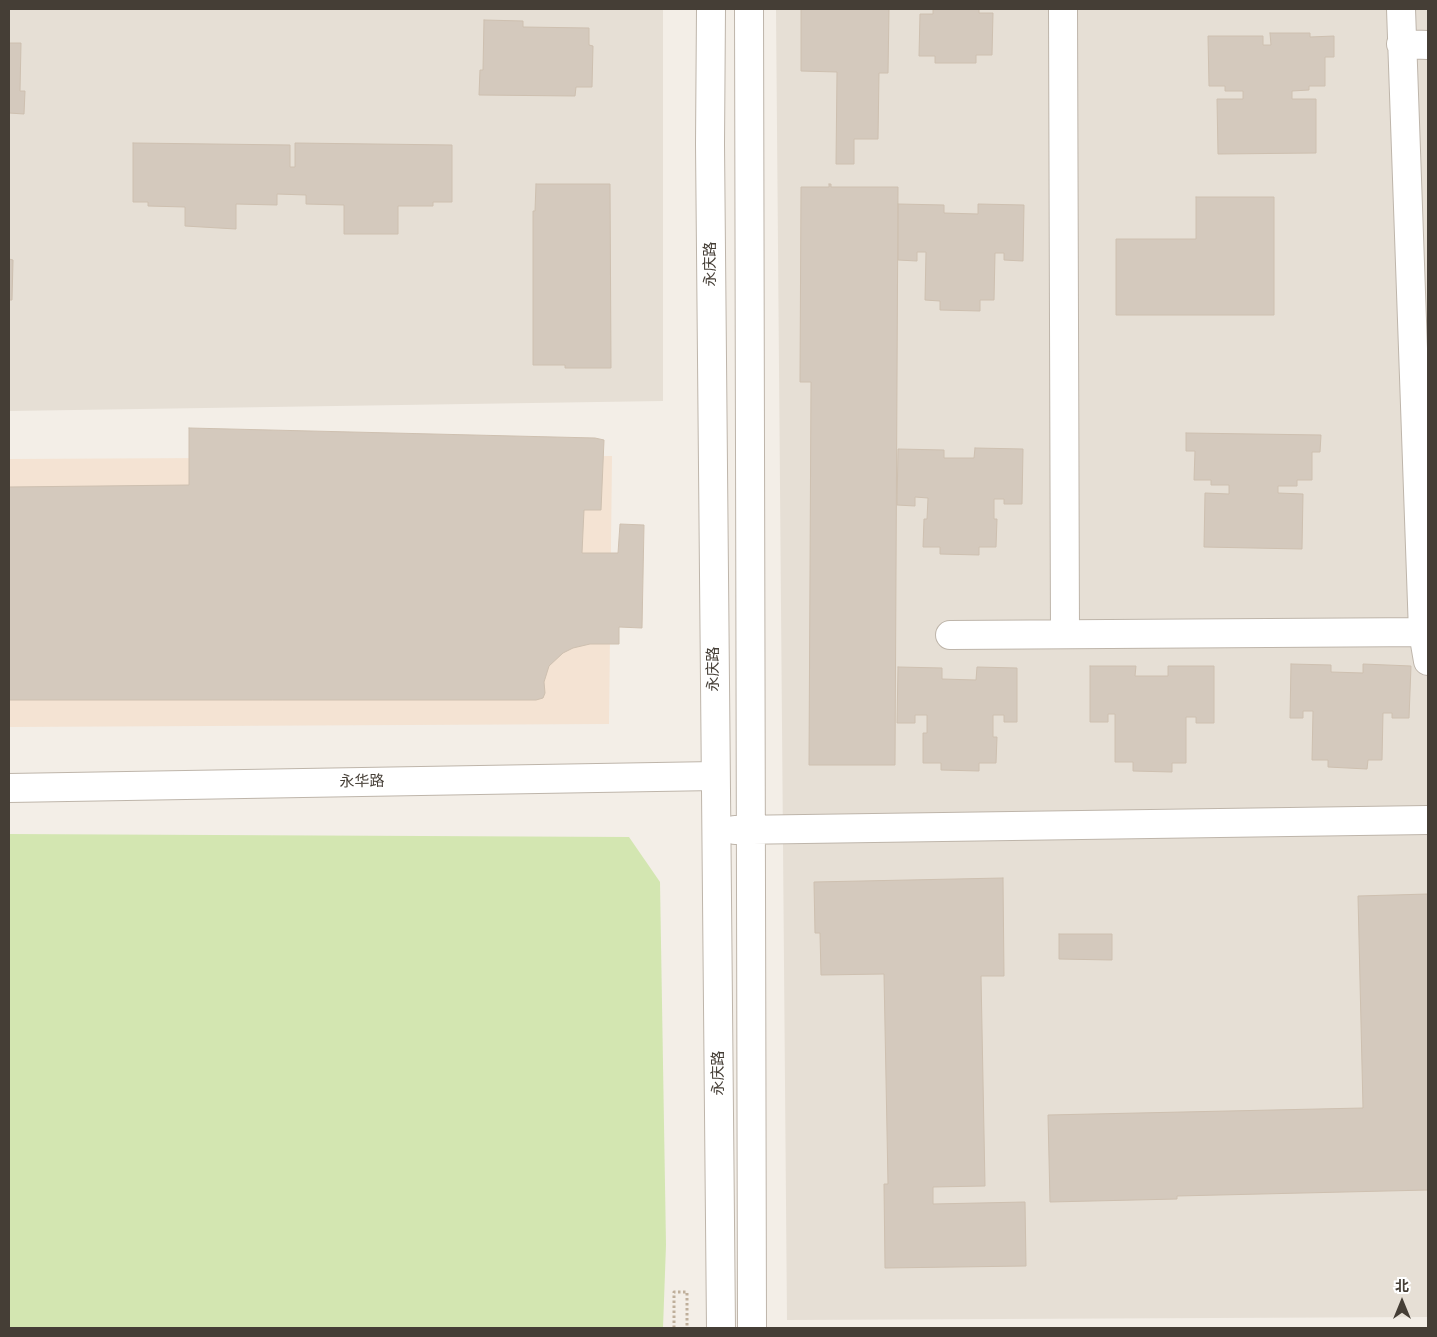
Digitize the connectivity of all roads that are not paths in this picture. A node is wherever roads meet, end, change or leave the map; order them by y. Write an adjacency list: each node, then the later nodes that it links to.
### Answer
1 (711, 9): 11 (street, 永庆路)
2 (749, 9): 14 (street)
3 (1063, 9): 8 (street)
4 (1401, 9): 5 (street)
5 (1401, 44): 6 (street); 7 (street)
6 (1428, 45)
7 (1425, 632): 8 (street); 10 (street)
8 (1065, 634): 9 (street)
9 (950, 635)
10 (1428, 662)
11 (715, 776): 12 (street, 永华路); 15 (street, 永庆路)
12 (9, 788)
13 (1428, 820): 14 (street)
14 (752, 830): 15 (street); 17 (street)
15 (716, 831): 16 (street, 永庆路)
16 (721, 1328)
17 (752, 1328)

